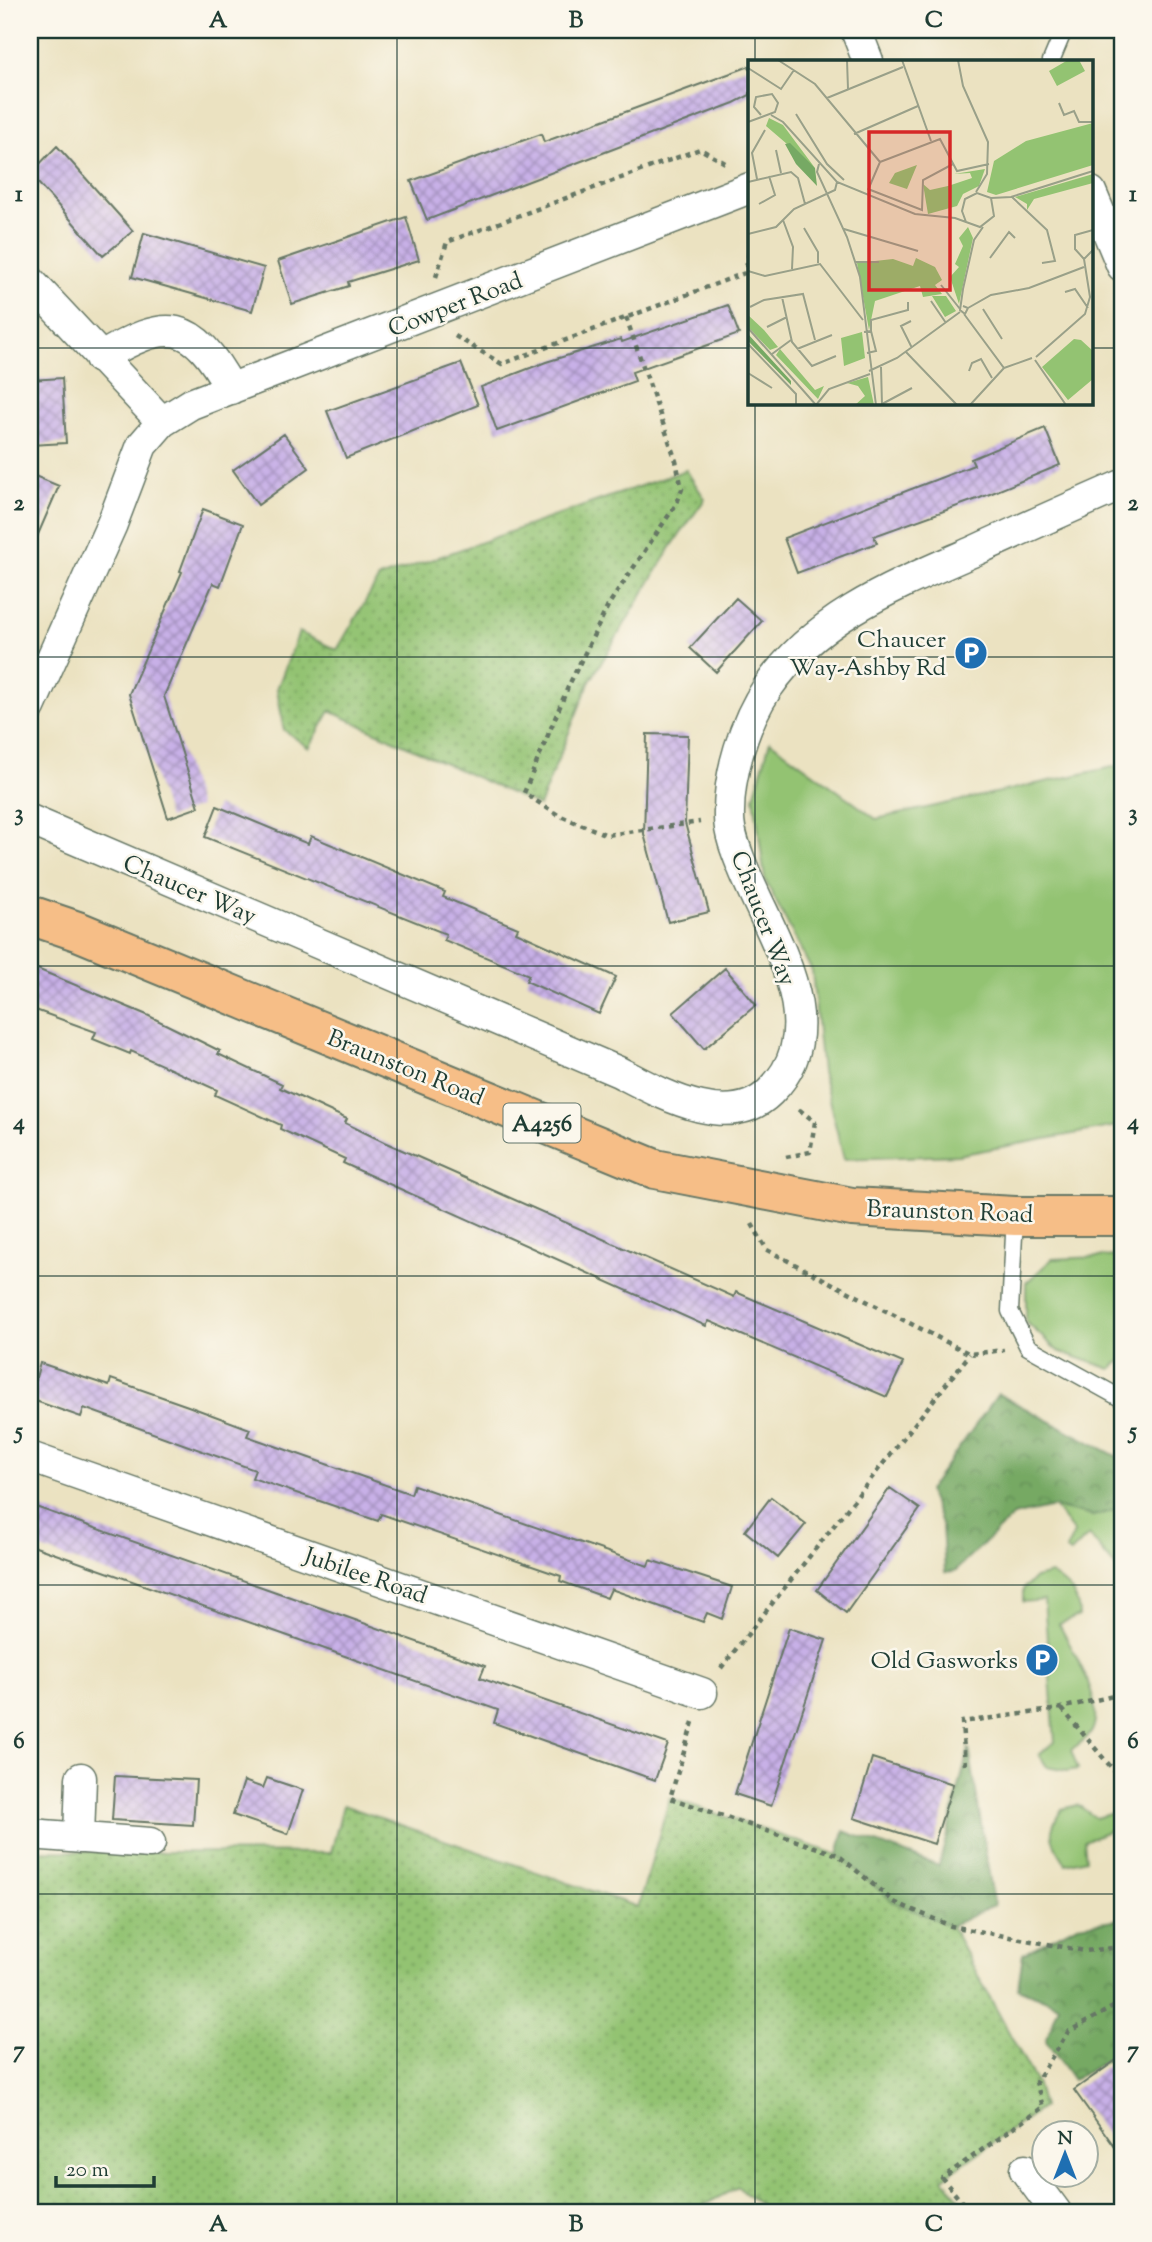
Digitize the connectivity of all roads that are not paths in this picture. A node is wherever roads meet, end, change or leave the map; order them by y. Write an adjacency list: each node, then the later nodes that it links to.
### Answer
1 (856, 30): 3 (street)
2 (1064, 30): 4 (lane)
3 (868, 60)
4 (1051, 60)
5 (748, 189): 10 (street, Cowper Road)
6 (1092, 193): 7 (street)
7 (1122, 266)
8 (30, 281): 9 (street)
9 (100, 358): 10 (street); 11 (street)
10 (231, 389): 11 (street, Cowper Road)
11 (162, 422): 13 (street)
12 (1122, 485): 14 (street, Chaucer Way)
13 (30, 707)
14 (30, 820)
15 (30, 915): 18 (main road, Braunston Road / A4256)
16 (1122, 1204): 17 (main road, Braunston Road / A4256)
17 (1083, 1214): 18 (main road, Braunston Road / A4256); 19 (main road, Braunston Road / A4256)
18 (1015, 1216): 20 (lane)
19 (1122, 1216)
20 (1122, 1399)
21 (30, 1457): 22 (street, Jubilee Road)
22 (702, 1693)
23 (81, 1778): 25 (street)
24 (30, 1834): 25 (street)
25 (79, 1838): 26 (street)
26 (150, 1843)
27 (1026, 2170): 28 (street)
28 (1056, 2212)

